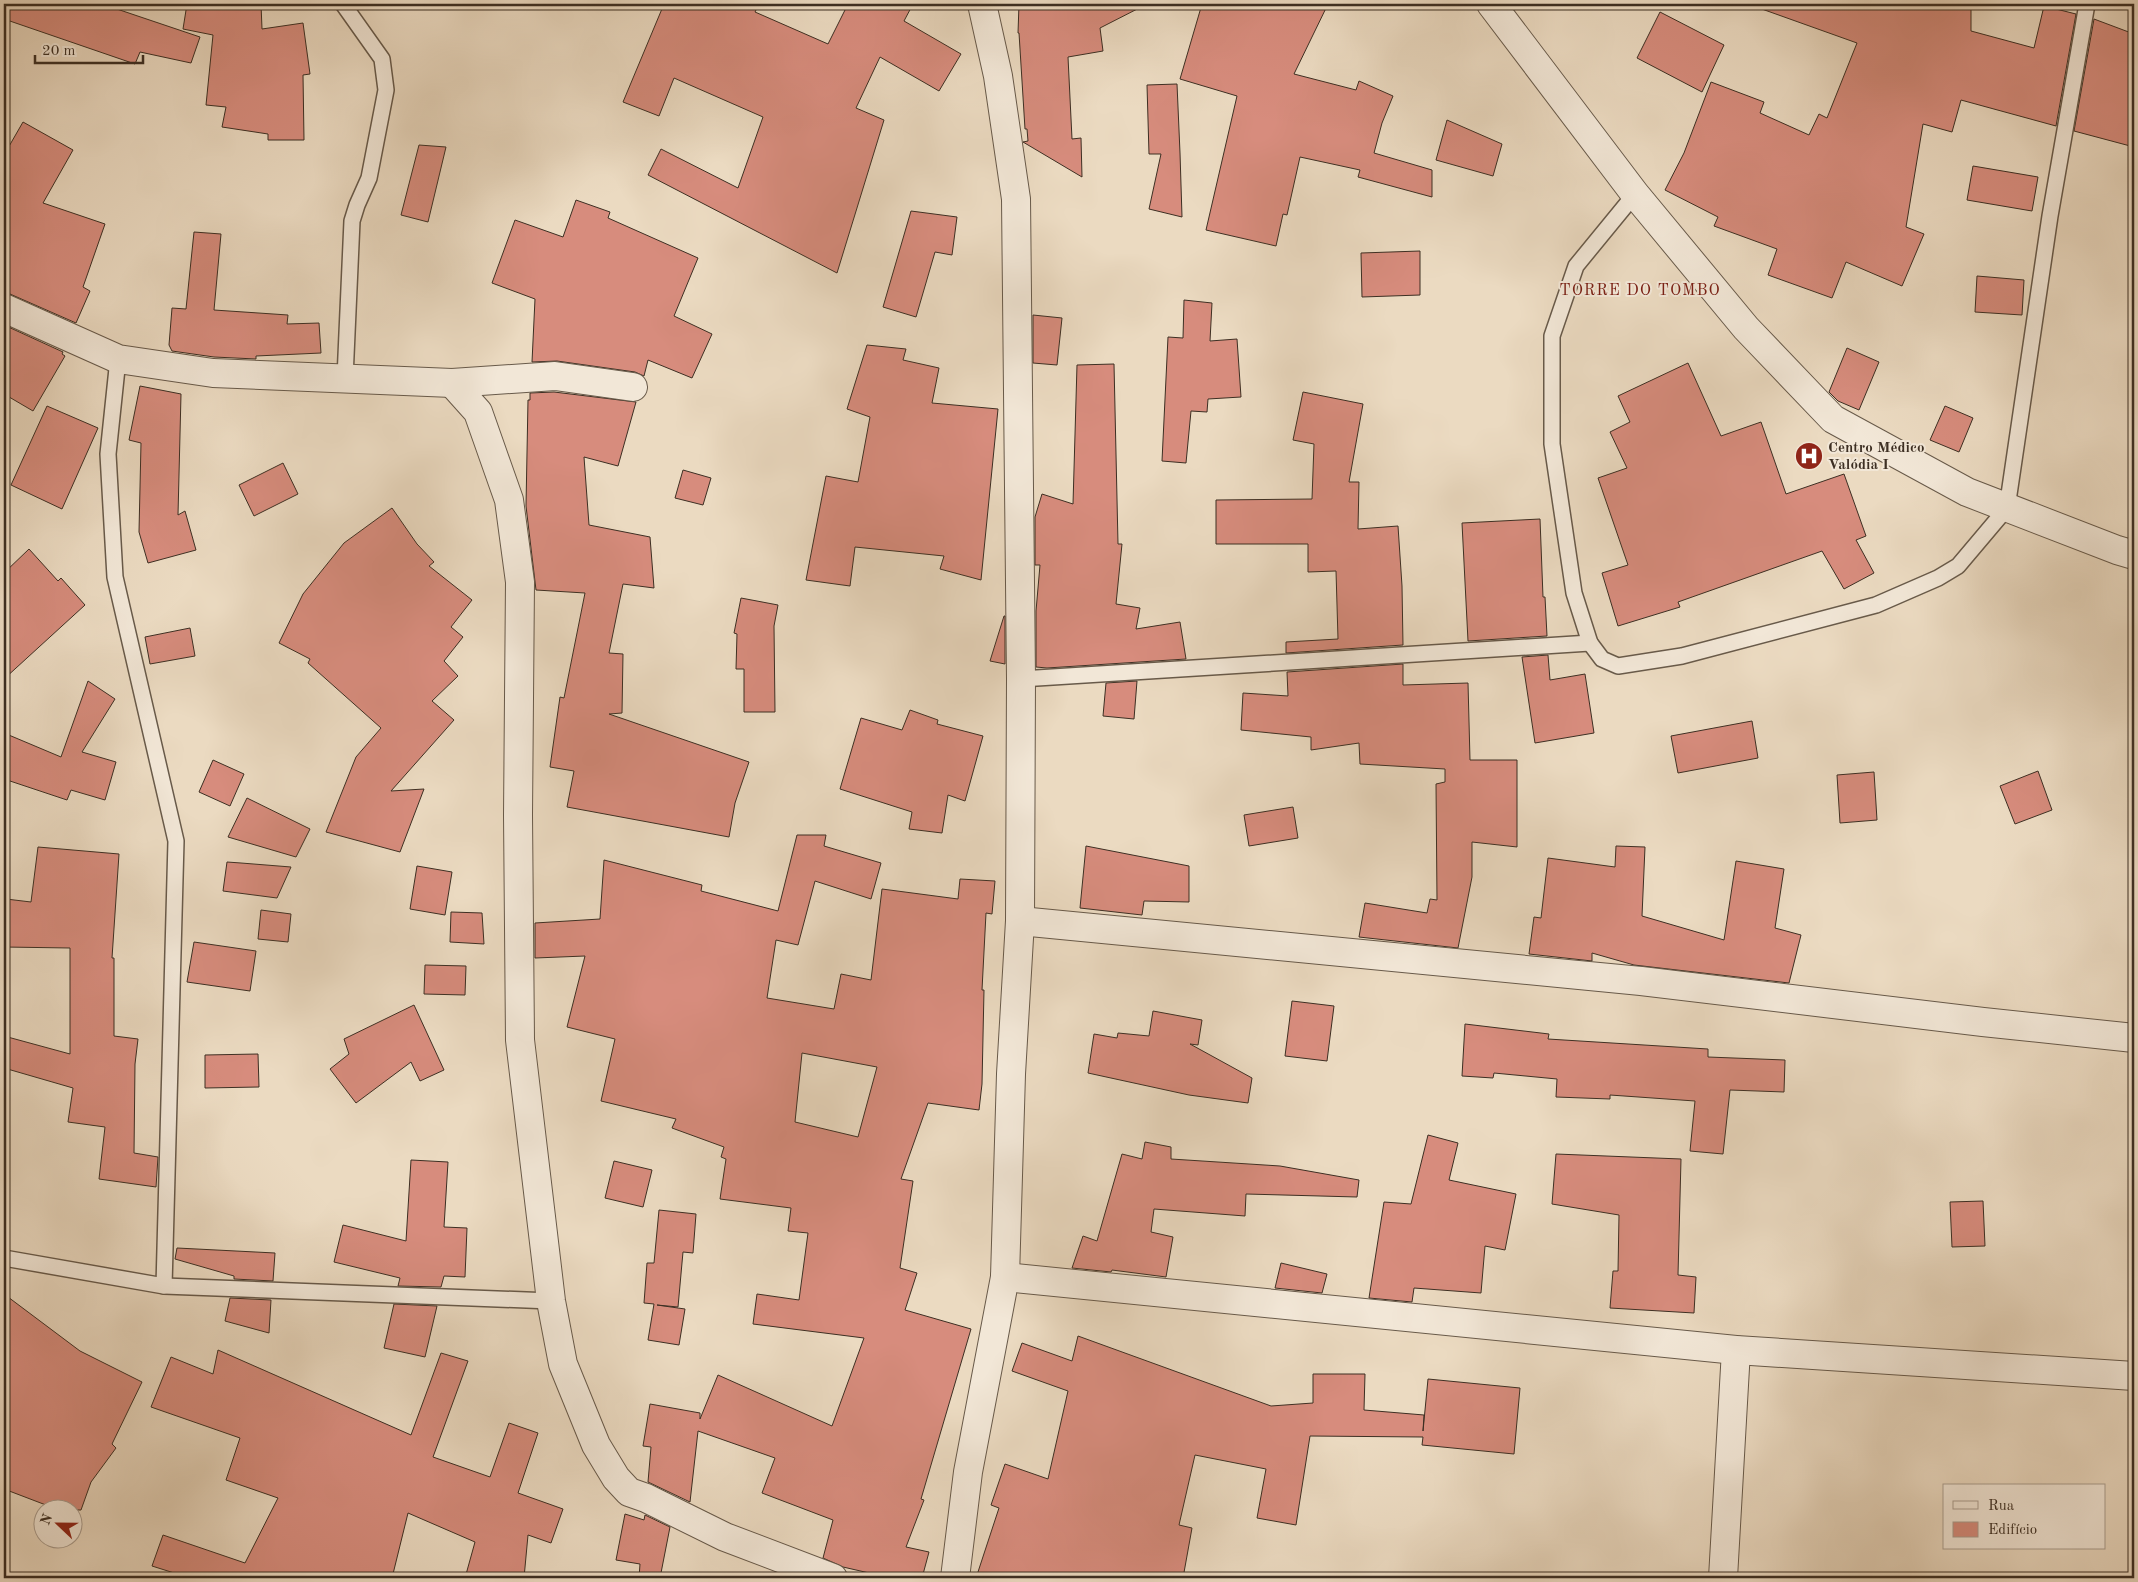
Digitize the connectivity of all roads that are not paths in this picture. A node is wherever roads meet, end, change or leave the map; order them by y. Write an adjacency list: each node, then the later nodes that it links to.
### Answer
1 (343, 4): 8 (lane)
2 (982, 4): 14 (street)
3 (1491, 4): 5 (street)
4 (2088, 4): 11 (lane)
5 (1635, 194): 11 (street); 13 (lane)
6 (4, 308): 7 (street)
7 (118, 359): 8 (street); 19 (lane)
8 (345, 378): 9 (street)
9 (452, 382): 10 (street); 20 (street)
10 (633, 387)
11 (2007, 508): 12 (street); 13 (lane)
12 (2134, 555)
13 (1590, 643): 14 (lane)
14 (1021, 679): 15 (street)
15 (1020, 921): 16 (street); 18 (street)
16 (2134, 1038)
17 (4, 1258): 19 (lane)
18 (1005, 1278): 21 (street); 24 (street)
19 (164, 1286): 20 (lane)
20 (551, 1301): 23 (street)
21 (1736, 1350): 22 (street); 25 (street)
22 (2134, 1376)
23 (833, 1578)
24 (956, 1578)
25 (1724, 1578)

